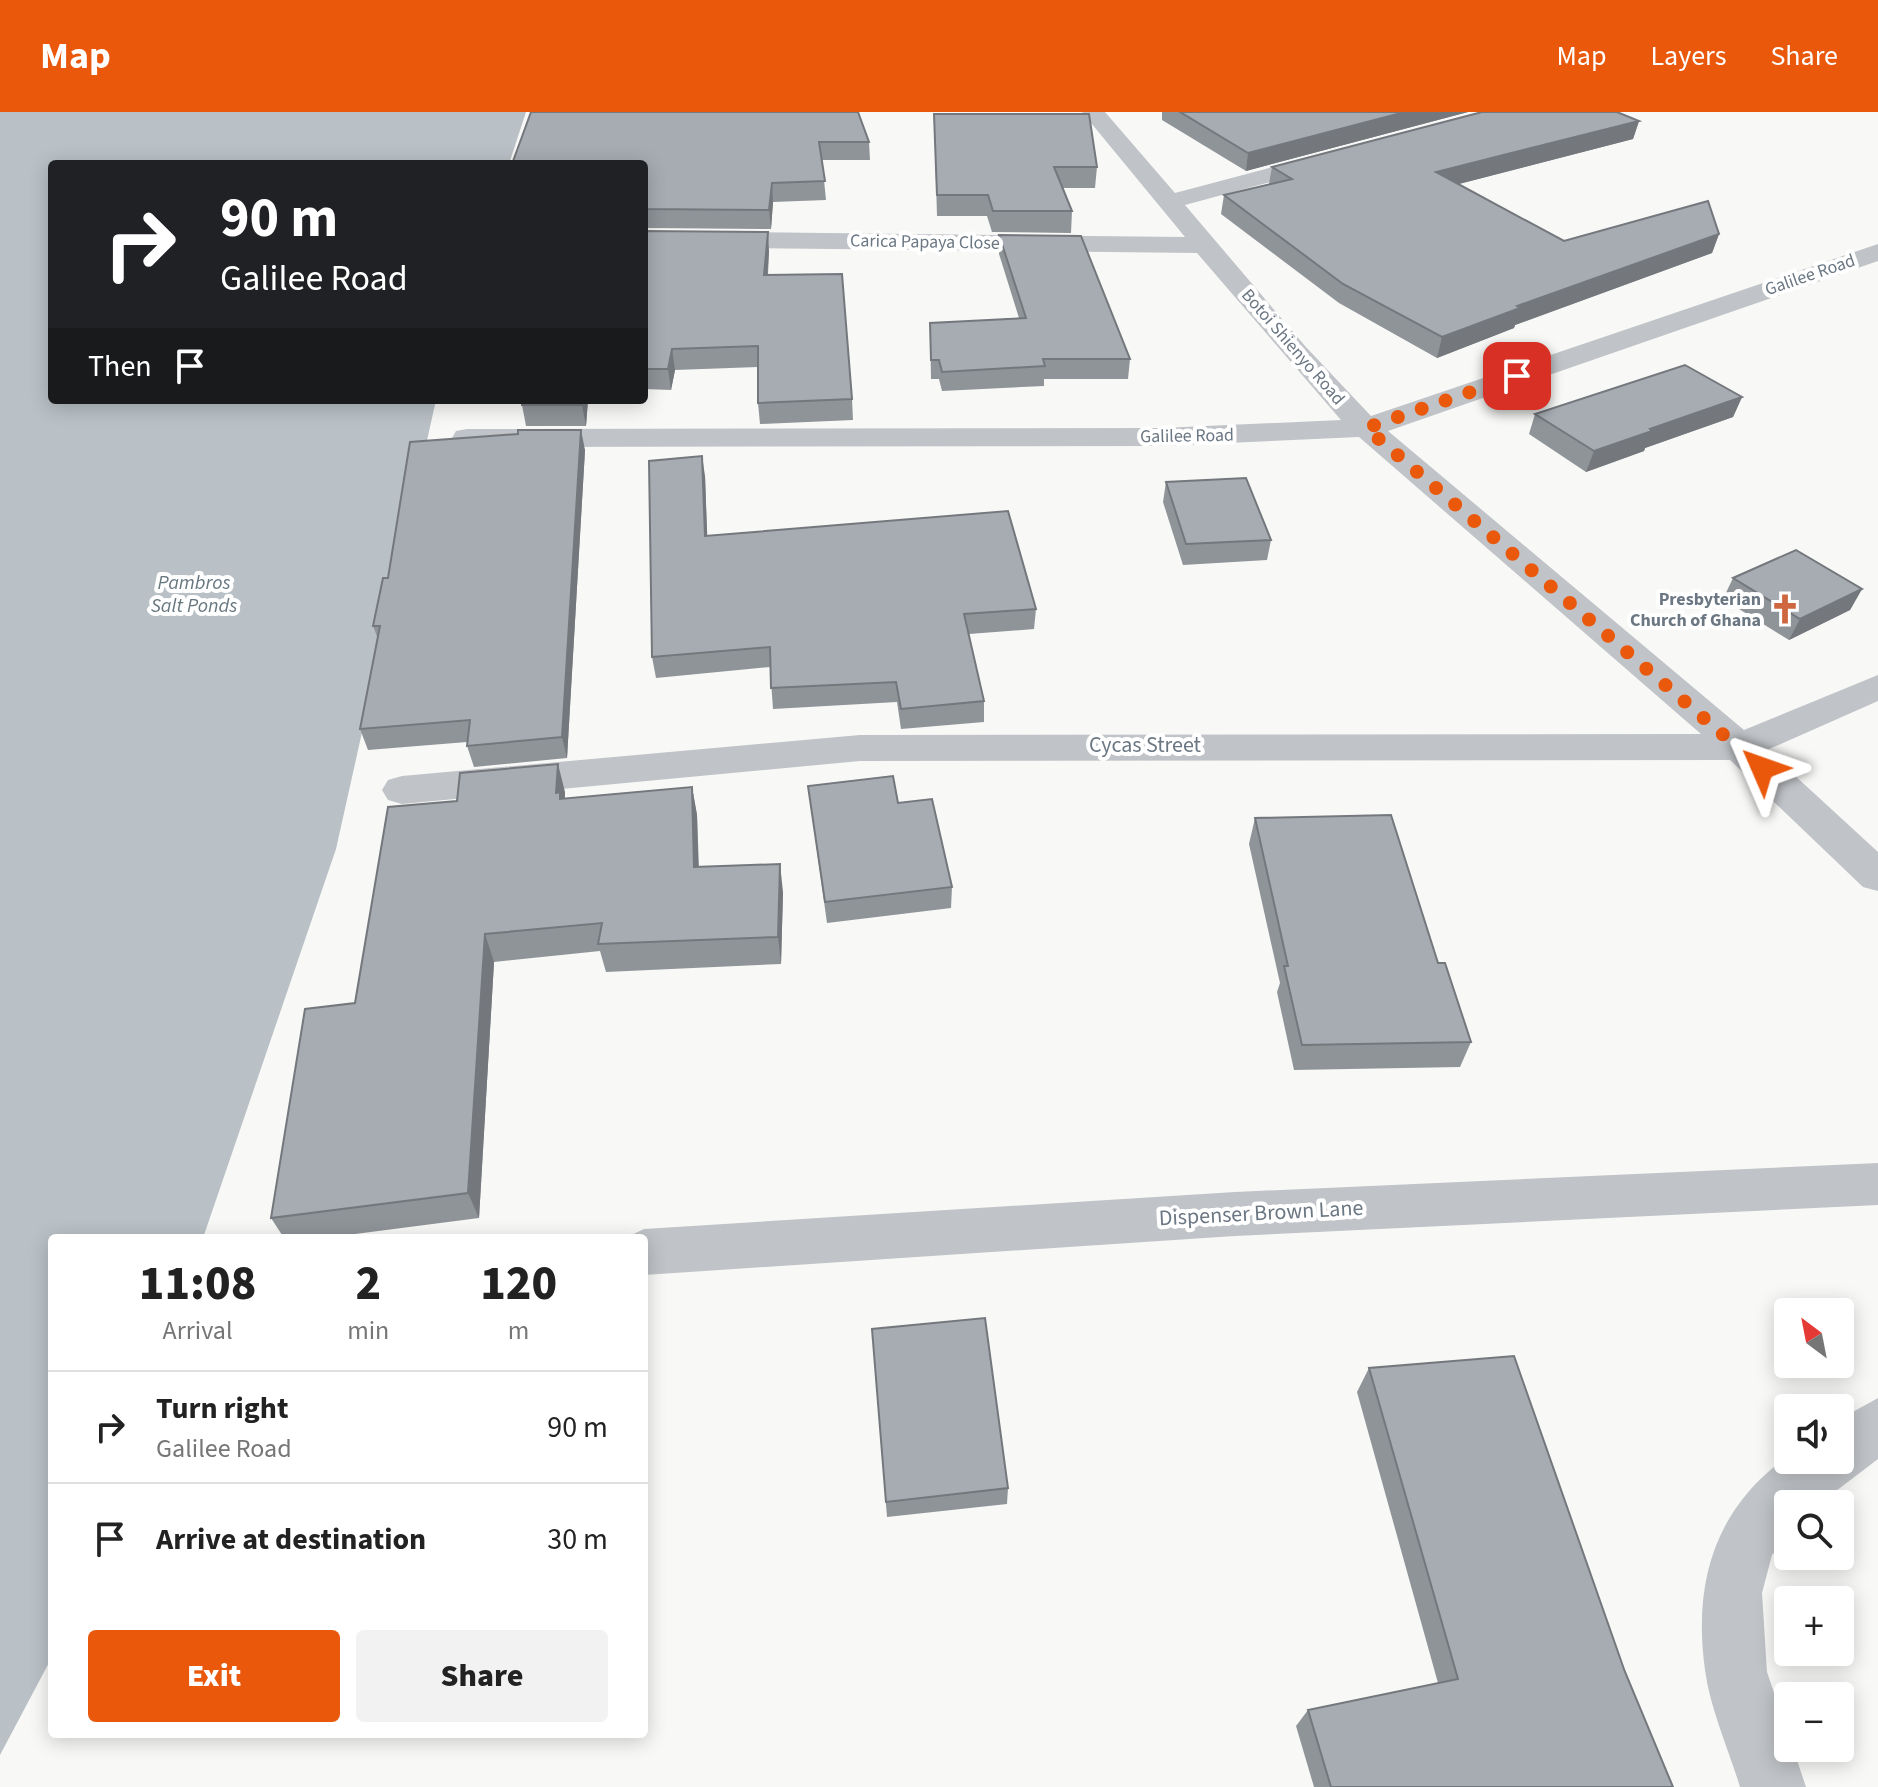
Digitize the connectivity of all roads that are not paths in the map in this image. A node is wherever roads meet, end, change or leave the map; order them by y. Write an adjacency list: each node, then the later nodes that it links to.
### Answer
1 (1093, 112): 3 (street, Botoi Shienyo Road)
2 (1354, 152): 3 (street)
3 (1171, 201): 5 (street, Botoi Shienyo Road)
4 (648, 239): 5 (street, Carica Papaya Close)
5 (1206, 245): 7 (street, Botoi Shienyo Road)
6 (1878, 252): 7 (street, Galilee Road)
7 (1366, 428): 8 (street, Galilee Road); 10 (street, Botoi Shienyo Road)
8 (467, 438)
9 (1878, 687): 10 (street, Cycas Street)
10 (1740, 747): 11 (street, Cycas Street); 12 (street, Botoi Shienyo Road)
11 (402, 790)
12 (1878, 876)
13 (1878, 1184): 14 (street, Dispenser Brown Lane)
14 (648, 1252)
15 (1878, 1425): 16 (street)
16 (1854, 1443)
17 (1812, 1474): 18 (street)
18 (1773, 1787)

